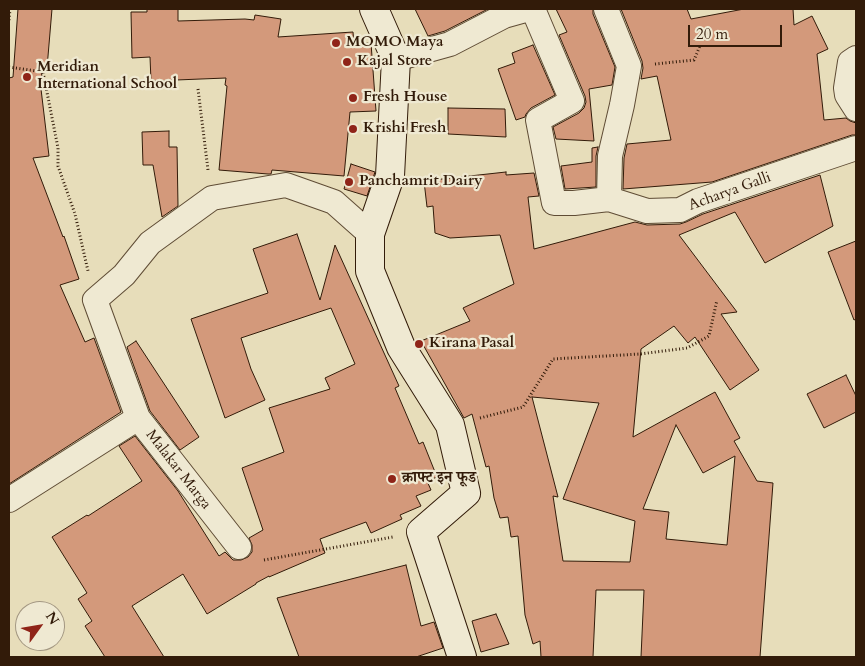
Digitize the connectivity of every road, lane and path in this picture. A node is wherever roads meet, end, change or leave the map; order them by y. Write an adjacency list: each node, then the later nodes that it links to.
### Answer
1 (10, 9): 5 (path)
2 (374, 9): 8 (street)
3 (531, 9): 8 (street, Acharya Galli); 15 (street, Acharya Galli)
4 (606, 9): 9 (street)
5 (9, 20)
6 (700, 46): 9 (path)
7 (856, 58): 12 (street)
8 (396, 59): 16 (street)
9 (629, 66): 15 (street)
10 (9, 67): 17 (path)
11 (198, 89): 14 (path)
12 (856, 109)
13 (856, 148): 15 (street, Acharya Galli)
14 (212, 198): 16 (street); 17 (street)
15 (609, 199)
16 (370, 234): 20 (street)
17 (95, 300): 19 (street)
18 (717, 300): 20 (path)
19 (138, 418): 21 (street, Malakar Marga); 23 (street, Malakar Marga)
20 (450, 425): 22 (street)
21 (9, 500)
22 (421, 532): 23 (path); 24 (street)
23 (239, 547)
24 (462, 657)

